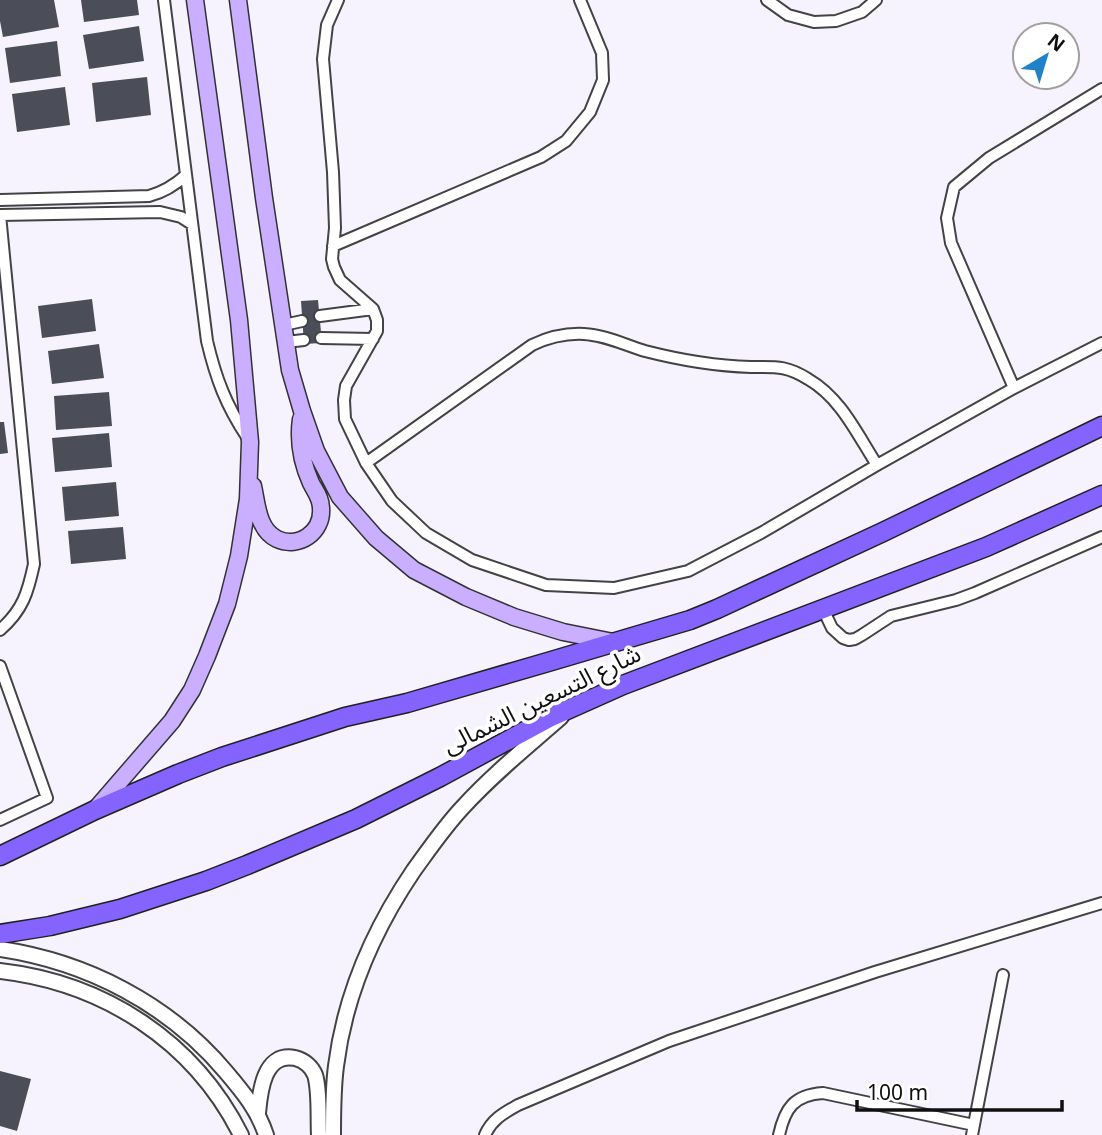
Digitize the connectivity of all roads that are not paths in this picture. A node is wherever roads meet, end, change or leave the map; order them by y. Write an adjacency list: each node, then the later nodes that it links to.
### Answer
1 (164, 0): 9 (street)
2 (195, 0): 26 (main road)
3 (238, 0): 17 (main road)
4 (338, 0): 13 (street)
5 (580, 0): 13 (street)
6 (767, 0): 7 (street)
7 (876, 0)
8 (1102, 89): 23 (street)
9 (186, 176): 10 (street); 12 (street)
10 (0, 200)
11 (0, 215): 12 (street); 33 (street)
12 (192, 224): 26 (street)
13 (333, 246): 14 (street)
14 (373, 309): 15 (street); 19 (street)
15 (320, 316)
16 (302, 321): 17 (street)
17 (284, 325): 21 (main road)
18 (321, 338): 19 (street)
19 (373, 339): 27 (street)
20 (304, 340): 21 (street)
21 (286, 342): 24 (main road)
22 (1102, 343): 23 (street)
23 (1014, 388): 28 (street)
24 (302, 411): 29 (main road); 34 (main road)
25 (1102, 426): 34 (main road, شارع التسعين الشمالى)
26 (250, 442): 29 (main road)
27 (366, 463): 28 (street); 28 (street)
28 (877, 465)
29 (250, 470): 37 (main road)
30 (1102, 495): 32 (main road, شارع التسعين الشمالى)
31 (1102, 537): 32 (street)
32 (823, 609): 36 (main road, شارع التسعين الشمالى)
33 (0, 629)
34 (613, 642): 37 (main road, شارع التسعين الشمالى)
35 (0, 666): 38 (street)
36 (571, 708): 41 (main road, شارع التسعين الشمالى); 50 (street)
37 (96, 810): 39 (main road, شارع التسعين الشمالى)
38 (0, 820)
39 (0, 856)
40 (1102, 903): 51 (street)
41 (0, 934)
42 (0, 948): 45 (street)
43 (0, 971): 47 (street)
44 (1003, 975): 46 (street)
45 (258, 1113): 48 (street); 49 (street)
46 (973, 1130): 52 (street)
47 (241, 1135)
48 (266, 1135)
49 (319, 1135)
50 (333, 1135)
51 (485, 1135)
52 (779, 1135)

